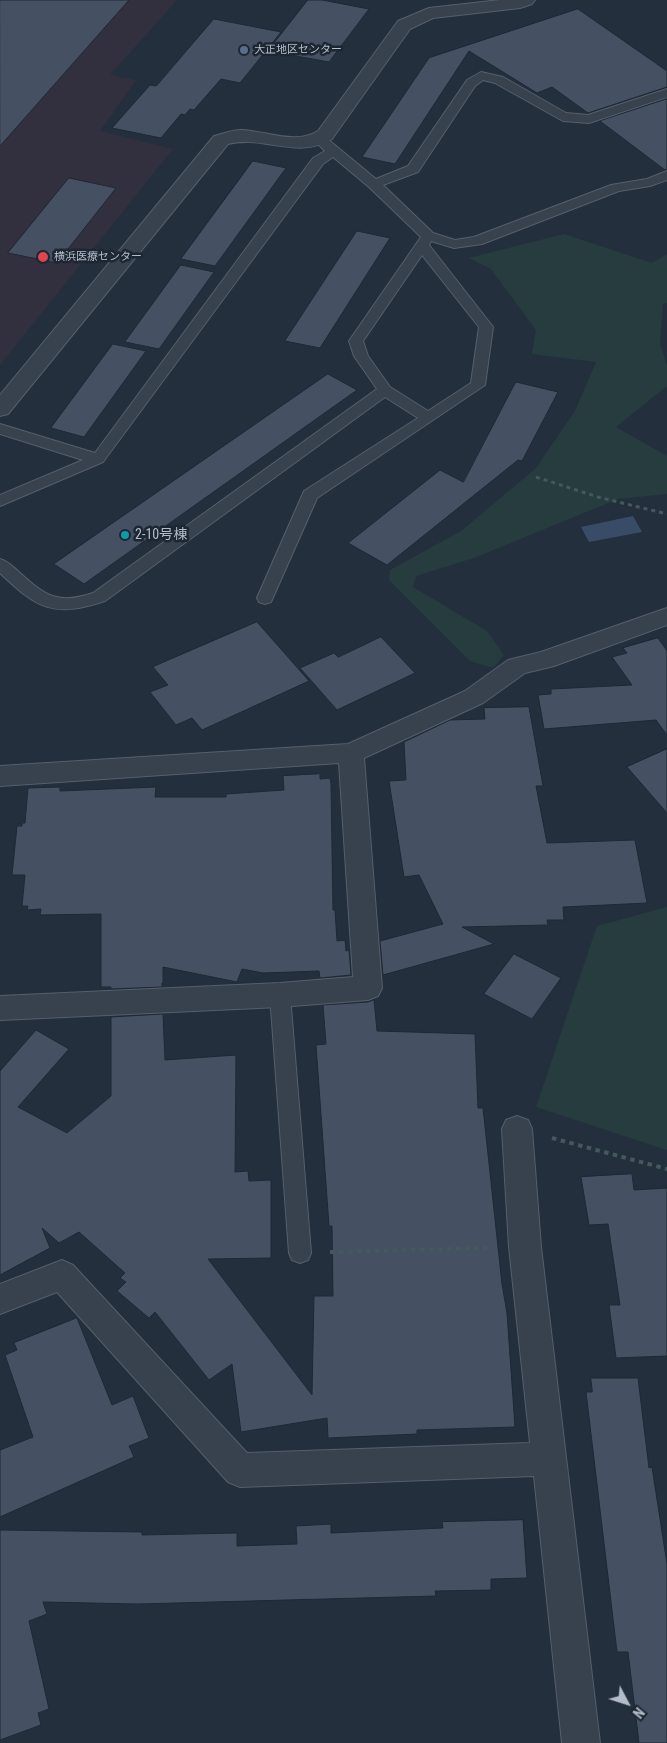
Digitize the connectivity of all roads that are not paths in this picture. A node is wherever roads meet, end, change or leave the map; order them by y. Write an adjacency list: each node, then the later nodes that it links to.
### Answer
1 (526, 0): 3 (street)
2 (667, 93): 5 (lane)
3 (327, 145): 5 (lane); 8 (street); 11 (lane)
4 (667, 175): 6 (lane)
5 (374, 184): 6 (lane)
6 (425, 241): 7 (lane); 9 (lane)
7 (385, 390): 9 (lane); 13 (lane)
8 (0, 409)
9 (427, 417): 14 (lane)
10 (0, 429): 11 (lane)
11 (98, 459): 12 (lane)
12 (2, 498)
13 (0, 564)
14 (265, 598)
15 (667, 616): 16 (street)
16 (350, 754): 17 (street); 18 (street)
17 (0, 776)
18 (280, 995): 19 (street); 21 (lane)
19 (0, 1008)
20 (517, 1129): 23 (street)
21 (300, 1253)
22 (0, 1299): 23 (street)
23 (549, 1459): 24 (street)
24 (581, 1743)

